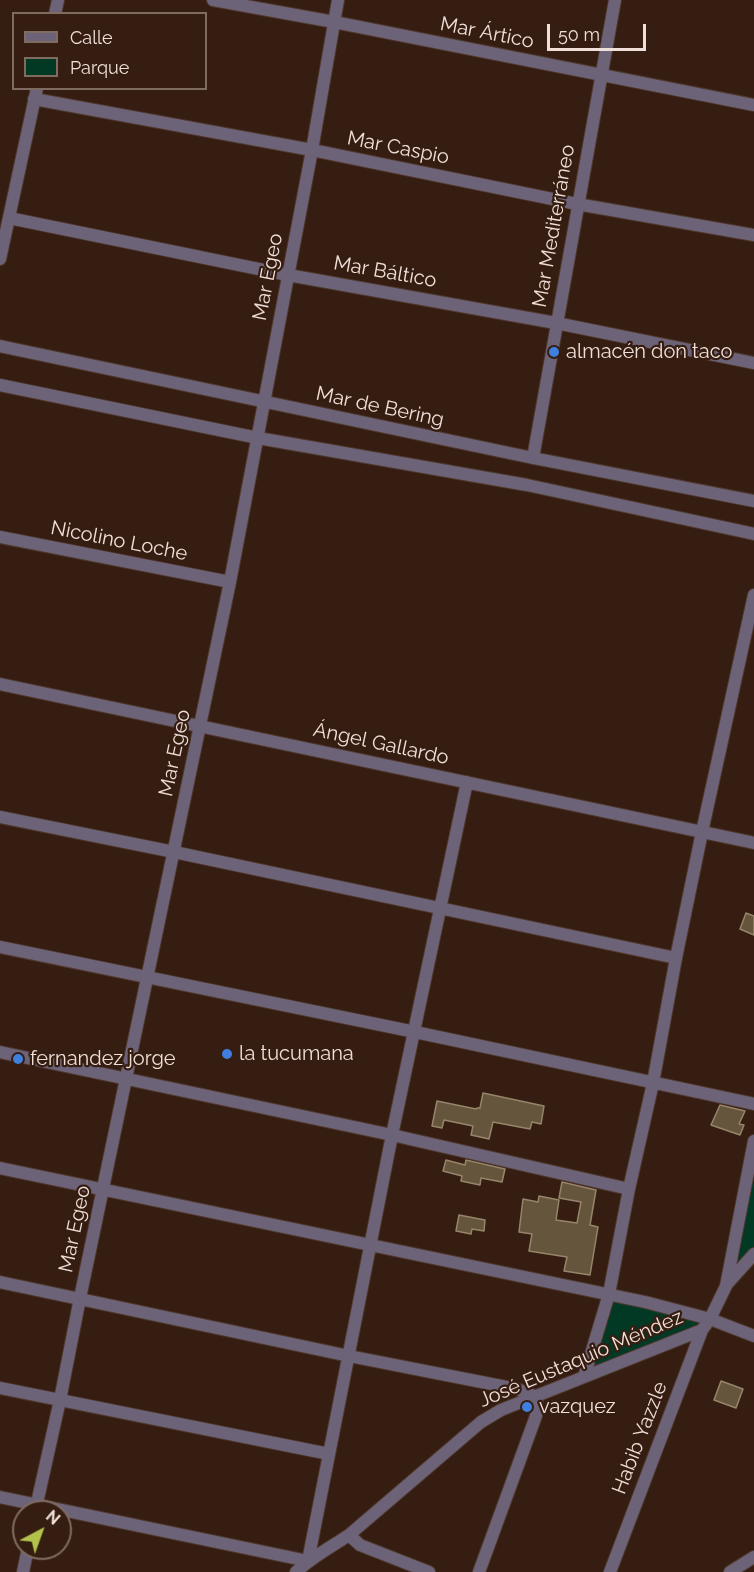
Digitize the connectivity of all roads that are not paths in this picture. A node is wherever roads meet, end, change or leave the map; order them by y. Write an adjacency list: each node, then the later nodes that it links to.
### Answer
1 (213, 0): 4 (street, Mar Ártico)
2 (338, 0): 4 (street, Mar Egeo)
3 (615, 0): 5 (street, Mar Mediterráneo)
4 (334, 22): 5 (street, Mar Ártico); 8 (street, Mar Egeo)
5 (601, 75): 7 (street, Mar Ártico); 9 (street, Mar Mediterráneo)
6 (36, 94): 8 (street, Mar Caspio); 10 (street)
7 (754, 105)
8 (312, 150): 9 (street, Mar Caspio); 13 (street, Mar Egeo)
9 (577, 204): 11 (street, Mar Caspio); 14 (street, Mar Mediterráneo)
10 (9, 218): 12 (street); 13 (street, Mar Báltico)
11 (754, 235)
12 (0, 259)
13 (288, 275): 14 (street, Mar Báltico); 18 (street, Mar Egeo)
14 (556, 323): 16 (street, Mar Báltico); 20 (street, Mar Mediterráneo)
15 (0, 346): 18 (street, Mar de Bering)
16 (754, 363)
17 (0, 386): 19 (street)
18 (265, 403): 19 (street, Mar Egeo); 20 (street, Mar de Bering)
19 (258, 438): 22 (street); 24 (street, Mar Egeo)
20 (532, 458): 21 (street, Mar de Bering)
21 (754, 501)
22 (754, 534)
23 (0, 537): 24 (street, Nicolino Loche)
24 (230, 582): 27 (street, Mar Egeo)
25 (754, 594): 30 (street)
26 (0, 684): 27 (street, Ángel Gallardo)
27 (200, 725): 28 (street, Ángel Gallardo); 32 (street, Mar Egeo)
28 (467, 782): 30 (street, Ángel Gallardo); 33 (street)
29 (0, 817): 32 (street)
30 (702, 832): 31 (street, Ángel Gallardo); 35 (street)
31 (754, 843)
32 (174, 852): 33 (street); 36 (street, Mar Egeo)
33 (441, 909): 35 (street); 37 (street)
34 (0, 947): 36 (street)
35 (676, 958): 40 (street)
36 (148, 978): 37 (street); 39 (street, Mar Egeo)
37 (415, 1032): 40 (street); 42 (street)
38 (0, 1052): 39 (street)
39 (127, 1078): 42 (street); 45 (street, Mar Egeo)
40 (653, 1083): 41 (street); 46 (street)
41 (754, 1104)
42 (392, 1135): 46 (street); 47 (street)
43 (754, 1141): 50 (street)
44 (0, 1168): 45 (street)
45 (103, 1190): 47 (street); 52 (street, Mar Egeo)
46 (629, 1190): 51 (street)
47 (371, 1245): 51 (street); 56 (street)
48 (754, 1254): 50 (street)
49 (0, 1282): 52 (street)
50 (726, 1286): 53 (street, Habib Yazzle)
51 (609, 1294): 53 (street); 57 (street)
52 (80, 1298): 56 (street); 60 (street, Mar Egeo)
53 (710, 1319): 54 (street, Habib Yazzle); 55 (street)
54 (702, 1330): 57 (street, José Eustaquio Méndez); 70 (street, Habib Yazzle)
55 (754, 1336)
56 (349, 1356): 59 (street); 61 (street)
57 (584, 1377): 59 (street, José Eustaquio Méndez)
58 (0, 1388): 60 (street)
59 (537, 1397): 64 (street, José Eustaquio Méndez); 69 (street)
60 (60, 1400): 61 (street); 62 (street, Mar Egeo)
61 (329, 1454): 66 (street)
62 (38, 1500)
63 (72, 1515): 66 (street)
64 (349, 1535): 66 (street, José Eustaquio Méndez); 68 (street)
65 (754, 1557): 71 (street)
66 (308, 1561): 67 (street, José Eustaquio Méndez)
67 (296, 1572)
68 (429, 1572)
69 (479, 1572)
70 (610, 1572)
71 (730, 1572)

